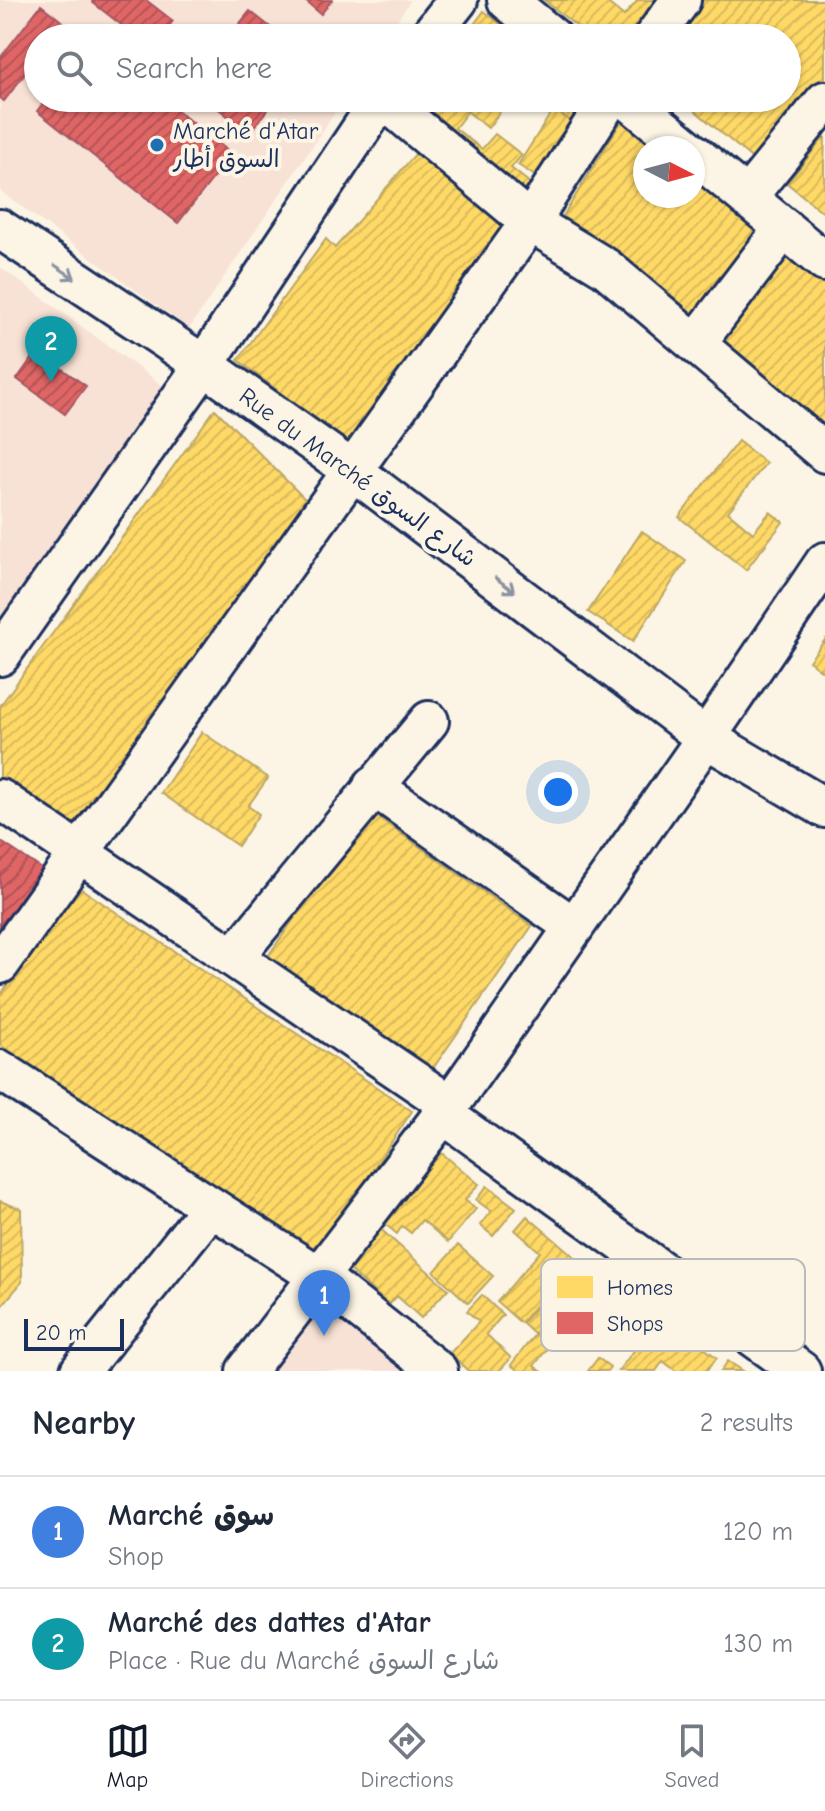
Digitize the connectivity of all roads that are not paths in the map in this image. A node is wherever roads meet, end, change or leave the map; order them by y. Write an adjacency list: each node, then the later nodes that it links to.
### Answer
1 (458, 0): 4 (street)
2 (507, 0): 5 (street)
3 (681, 0): 6 (street)
4 (439, 24)
5 (536, 24)
6 (663, 24)
7 (825, 101): 14 (street)
8 (373, 112): 20 (street)
9 (399, 112): 15 (street)
10 (601, 112): 15 (street)
11 (643, 112): 12 (street)
12 (672, 136)
13 (705, 163): 14 (street)
14 (747, 197): 16 (street)
15 (530, 222): 19 (street); 22 (street)
16 (784, 228): 18 (street); 19 (street)
17 (0, 229): 20 (street, Rue du Marché شارع السوق, one-way to 20)
18 (825, 262)
19 (697, 342): 21 (street)
20 (204, 365): 22 (street, Rue du Marché شارع السوق); 24 (street)
21 (825, 453)
22 (352, 470): 26 (street, Rue du Marché شارع السوق, one-way to 26); 30 (street)
23 (825, 562): 26 (street)
24 (0, 656)
25 (429, 721): 27 (street)
26 (706, 738): 29 (street, Rue du Marché شارع السوق); 31 (street)
27 (373, 786): 31 (street); 32 (street)
28 (0, 799): 30 (street)
29 (825, 808)
30 (80, 851): 32 (street); 33 (street)
31 (574, 927): 35 (street)
32 (234, 957): 35 (street)
33 (0, 964)
34 (0, 1070): 36 (street)
35 (446, 1109): 37 (street); 38 (street)
36 (211, 1207): 38 (street); 40 (street)
37 (649, 1259)
38 (318, 1276): 41 (street); 42 (street)
39 (774, 1351): 43 (street)
40 (80, 1371)
41 (246, 1371)
42 (438, 1371)
43 (801, 1371)

